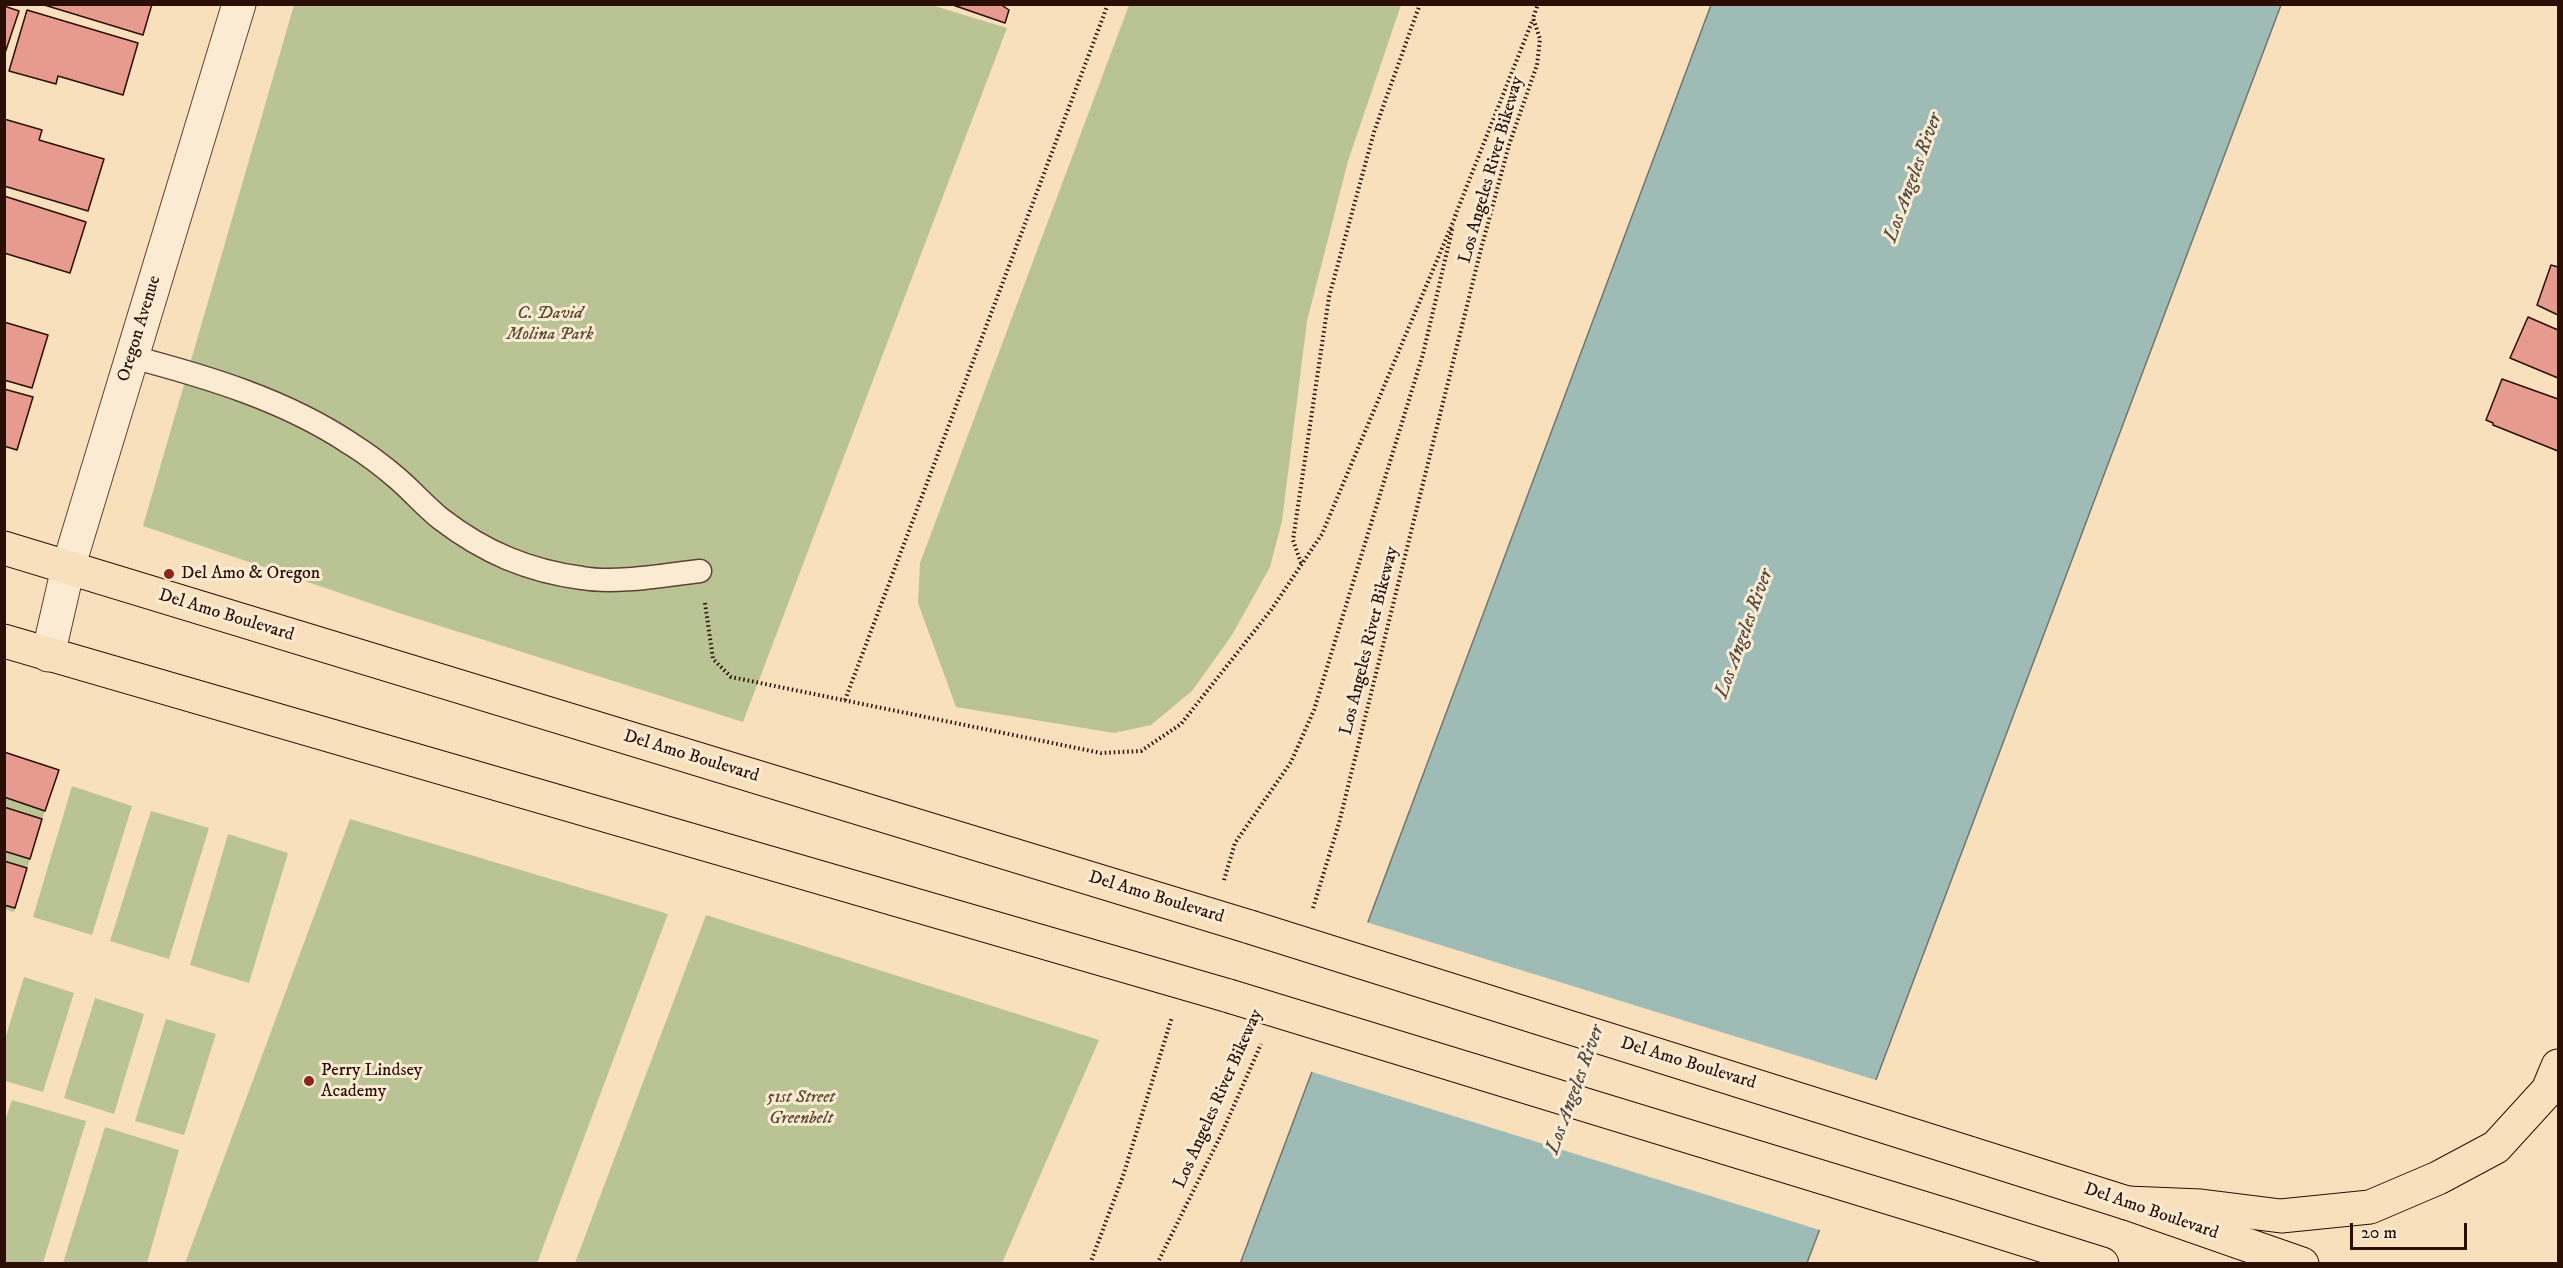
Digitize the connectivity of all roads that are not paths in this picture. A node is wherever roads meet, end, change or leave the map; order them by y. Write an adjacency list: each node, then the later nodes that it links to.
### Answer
1 (239, 4): 2 (street, Oregon Avenue)
2 (132, 357): 4 (street, Oregon Avenue); 5 (lane)
3 (4, 549): 4 (main road, Del Amo Boulevard)
4 (68, 568): 7 (street, Oregon Avenue); 9 (main road, Del Amo Boulevard, bridge)
5 (700, 571)
6 (4, 641): 7 (main road)
7 (48, 655): 10 (main road, bridge)
8 (2559, 1066): 9 (main road)
9 (2127, 1203): 11 (main road, Del Amo Boulevard)
10 (2102, 1263)
11 (2302, 1263)

